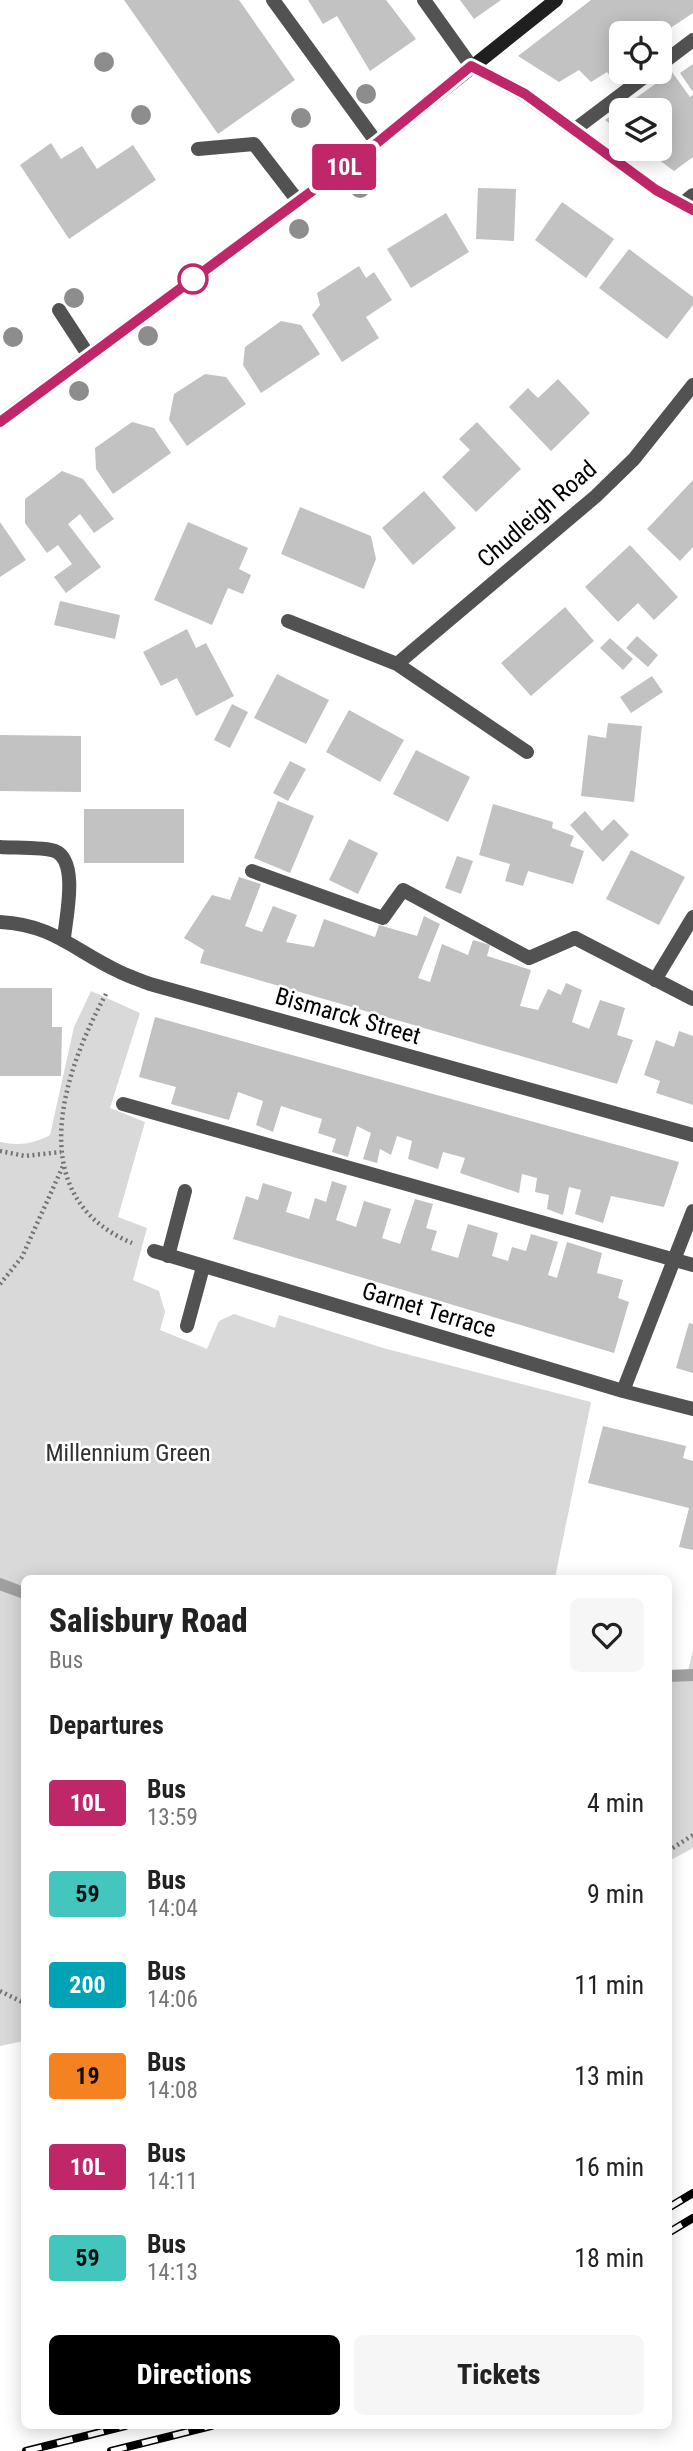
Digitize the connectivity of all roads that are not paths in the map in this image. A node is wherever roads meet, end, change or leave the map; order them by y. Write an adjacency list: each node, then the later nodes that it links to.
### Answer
1 (273, 0): 9 (street)
2 (424, 0): 6 (street)
3 (556, 0): 6 (street)
4 (693, 40): 5 (street)
5 (672, 56)
6 (471, 66): 8 (street); 9 (street)
7 (635, 84): 8 (street)
8 (573, 130): 12 (street)
9 (377, 143): 11 (street)
10 (198, 149): 11 (street)
11 (298, 201): 14 (street)
12 (689, 203)
13 (59, 310): 14 (street)
14 (89, 356): 16 (street)
15 (693, 385): 18 (street, Chudleigh Road)
16 (0, 421)
17 (288, 621): 18 (street)
18 (397, 664): 19 (street)
19 (527, 752)
20 (0, 847): 24 (street)
21 (251, 871): 25 (street)
22 (693, 917): 25 (street)
23 (0, 922): 24 (street, Bismarck Street)
24 (64, 938): 28 (street, Bismarck Street)
25 (655, 980): 26 (street)
26 (693, 999)
27 (122, 1104): 31 (street)
28 (693, 1135)
29 (185, 1191): 33 (street, Garnet Terrace)
30 (693, 1211): 31 (street)
31 (674, 1260): 32 (street); 35 (street)
32 (693, 1265)
33 (203, 1267): 34 (street); 35 (street, Garnet Terrace)
34 (187, 1326)
35 (623, 1391): 36 (street, Garnet Terrace)
36 (693, 1409)

